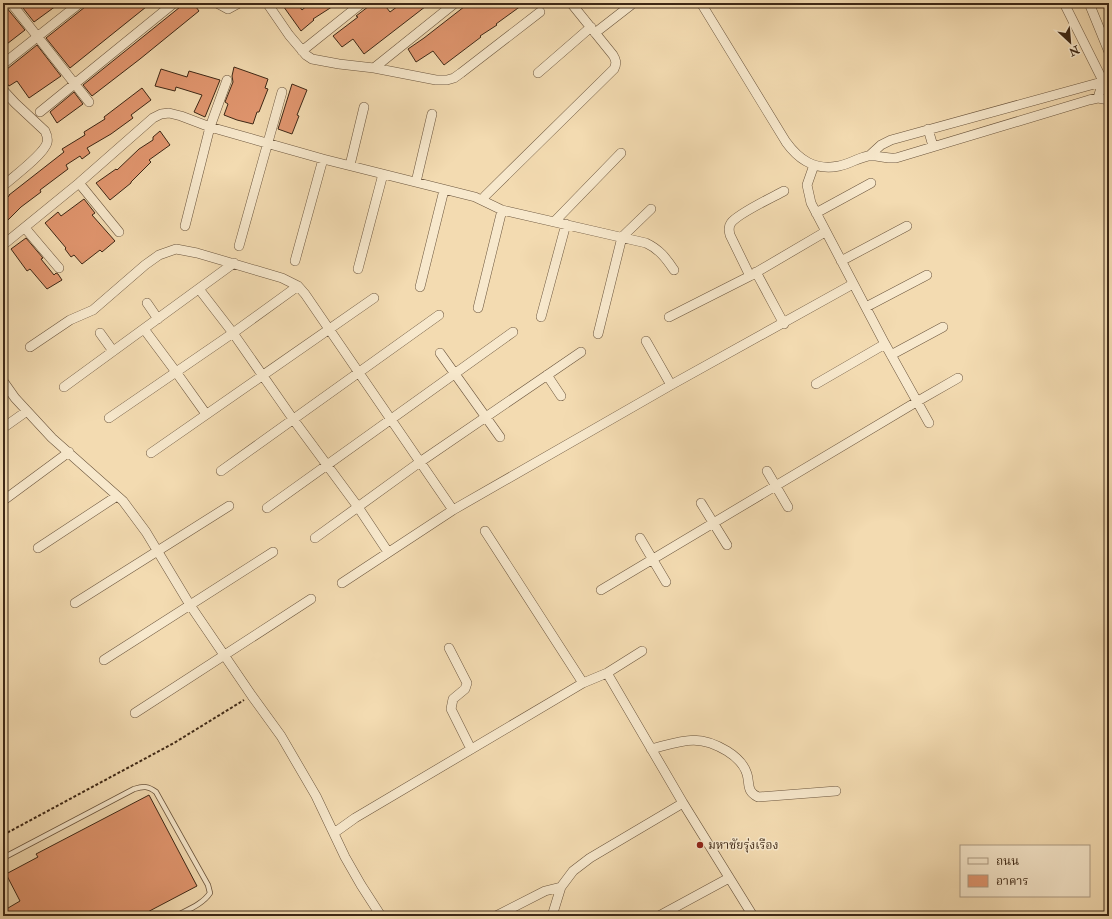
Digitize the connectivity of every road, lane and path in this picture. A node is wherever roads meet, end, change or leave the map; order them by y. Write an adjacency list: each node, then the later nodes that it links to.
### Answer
1 (11, 3): 16 (street)
2 (80, 3): 16 (street)
3 (174, 3): 24 (street)
4 (218, 3): 5 (street)
5 (239, 3)
6 (268, 3): 17 (street)
7 (362, 3): 17 (street)
8 (455, 3): 20 (street)
9 (571, 3): 15 (street)
10 (701, 3): 41 (street)
11 (1064, 3): 23 (street)
12 (1089, 3): 18 (street)
13 (631, 5): 15 (street)
14 (540, 12): 20 (street)
15 (593, 30): 21 (street); 49 (street)
16 (37, 37): 19 (street); 24 (street)
17 (302, 51): 20 (street)
18 (1109, 52)
19 (3, 64)
20 (374, 68)
21 (538, 73)
22 (227, 80): 33 (street)
23 (1106, 81): 27 (street); 34 (street)
24 (75, 84): 29 (street); 31 (street)
25 (3, 90): 46 (street)
26 (282, 92): 35 (street)
27 (1098, 98): 28 (street); 36 (street)
28 (1109, 100)
29 (89, 102)
30 (364, 107): 40 (street)
31 (40, 112)
32 (432, 114): 43 (street)
33 (210, 127): 35 (street); 44 (street); 55 (street)
34 (928, 129): 36 (street); 38 (street)
35 (267, 142): 39 (street); 62 (street)
36 (933, 146): 38 (street)
37 (621, 153): 53 (street)
38 (869, 156): 41 (street)
39 (323, 159): 40 (street); 63 (street)
40 (350, 165): 42 (street)
41 (814, 165): 52 (street)
42 (383, 174): 43 (street); 67 (street)
43 (416, 182): 47 (street)
44 (79, 183): 57 (street); 58 (street)
45 (871, 183): 52 (street)
46 (3, 186)
47 (444, 190): 49 (street); 73 (street)
48 (784, 191): 69 (street)
49 (483, 199): 51 (street)
50 (651, 209): 60 (street)
51 (502, 210): 53 (street); 78 (street)
52 (816, 213): 59 (street)
53 (555, 221): 54 (street)
54 (566, 224): 60 (street); 80 (street)
55 (185, 226)
56 (907, 226): 64 (street)
57 (25, 228): 61 (street); 66 (street)
58 (119, 232)
59 (825, 232): 64 (street); 69 (street)
60 (622, 237): 68 (street); 90 (street)
61 (3, 245)
62 (239, 246)
63 (294, 261)
64 (841, 261): 71 (street)
65 (234, 263): 72 (street); 74 (street); 93 (street)
66 (59, 268)
67 (358, 269)
68 (674, 270)
69 (753, 274): 81 (street); 83 (street)
70 (927, 275): 77 (street)
71 (853, 284): 77 (street); 83 (street)
72 (298, 286): 86 (street); 89 (street)
73 (420, 287)
74 (199, 289): 82 (street); 89 (street)
75 (374, 298): 86 (street)
76 (148, 303): 82 (street)
77 (866, 307): 92 (street)
78 (478, 308)
79 (438, 315): 99 (street)
80 (541, 317)
81 (669, 317)
82 (158, 319): 85 (street)
83 (784, 324): 106 (street)
84 (943, 327): 97 (street)
85 (144, 329): 94 (street); 98 (street)
86 (328, 329): 99 (street); 101 (street)
87 (513, 332): 100 (street)
88 (100, 333): 94 (street)
89 (233, 333): 98 (street); 101 (street)
90 (598, 334)
91 (646, 341): 106 (street)
92 (885, 344): 97 (street); 105 (street)
93 (30, 347)
94 (113, 351): 107 (street)
95 (581, 352): 102 (street)
96 (440, 353): 100 (street)
97 (891, 355): 109 (street)
98 (176, 372): 111 (street); 113 (street)
99 (358, 372): 114 (street); 115 (street)
100 (454, 374): 112 (street); 115 (street)
101 (263, 375): 111 (street); 114 (street)
102 (547, 375): 108 (street); 112 (street)
103 (958, 378): 109 (street)
104 (3, 381): 110 (street)
105 (816, 384)
106 (672, 385): 133 (street)
107 (64, 387)
108 (560, 396)
109 (918, 401): 116 (street); 125 (street)
110 (27, 411): 117 (street); 119 (street)
111 (206, 414): 120 (street)
112 (486, 417): 118 (street); 121 (street)
113 (109, 418)
114 (294, 419): 122 (street); 123 (street)
115 (390, 419): 121 (street); 122 (street)
116 (929, 423)
117 (3, 428)
118 (500, 437)
119 (69, 452): 126 (street); 127 (street)
120 (151, 453)
121 (420, 462): 130 (street); 133 (street)
122 (326, 465): 130 (street); 132 (street)
123 (221, 471)
124 (767, 471): 125 (street)
125 (776, 486): 131 (street); 134 (street)
126 (117, 496): 139 (street); 140 (street)
127 (4, 500)
128 (701, 503): 134 (street)
129 (229, 506): 140 (street)
130 (358, 507): 136 (street); 142 (street)
131 (788, 507)
132 (266, 508)
133 (453, 510): 142 (street)
134 (713, 523): 138 (street); 143 (street)
135 (485, 532): 155 (street)
136 (315, 538)
137 (640, 538): 143 (street)
138 (727, 545)
139 (38, 548)
140 (157, 550): 148 (street); 149 (street)
141 (273, 552): 149 (street)
142 (388, 552): 145 (street)
143 (652, 560): 144 (street); 146 (street)
144 (666, 582)
145 (342, 583)
146 (601, 590)
147 (310, 599): 152 (street)
148 (75, 603)
149 (190, 605): 152 (street); 153 (street)
150 (449, 648): 158 (street)
151 (642, 651): 154 (street)
152 (225, 655): 156 (street); 157 (street)
153 (104, 660)
154 (607, 672): 155 (street); 159 (street)
155 (583, 683): 158 (street)
156 (252, 696): 162 (street); 163 (path)
157 (135, 713)
158 (471, 749): 162 (street)
159 (651, 749): 160 (street); 161 (street)
160 (836, 791)
161 (683, 803): 165 (street); 166 (street)
162 (334, 833): 168 (street)
163 (3, 835)
164 (3, 858): 167 (lane)
165 (729, 878): 171 (street); 172 (street)
166 (561, 887): 169 (street); 170 (street)
167 (176, 916)
168 (381, 916)
169 (496, 916)
170 (552, 916)
171 (659, 916)
172 (753, 916)

